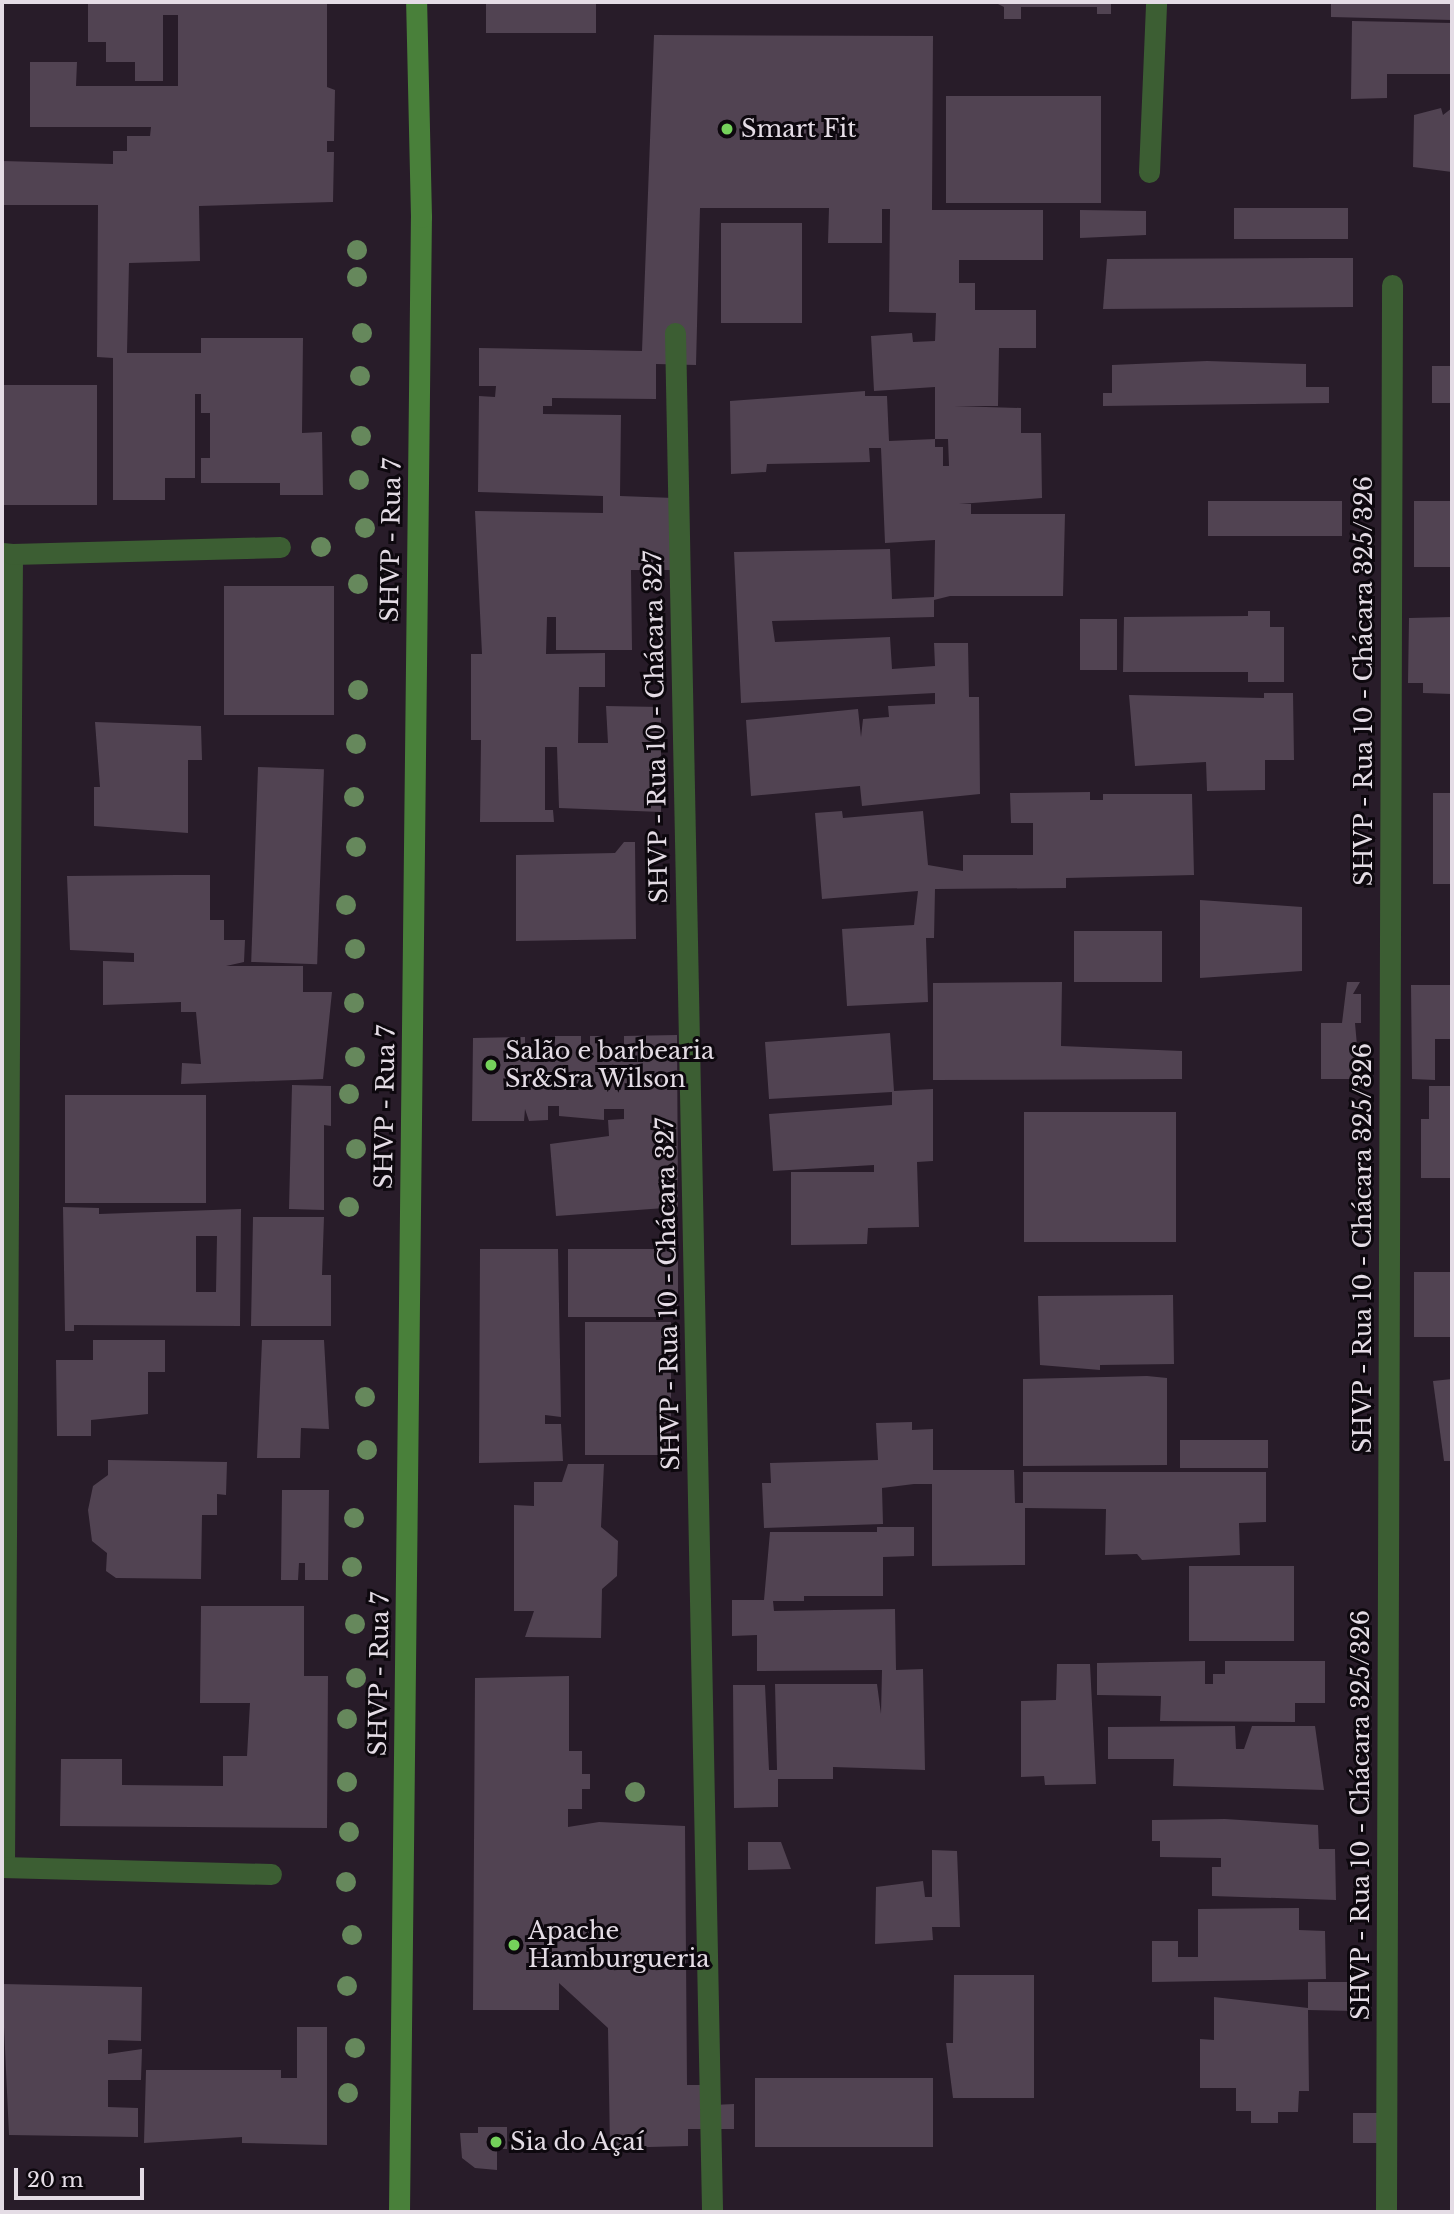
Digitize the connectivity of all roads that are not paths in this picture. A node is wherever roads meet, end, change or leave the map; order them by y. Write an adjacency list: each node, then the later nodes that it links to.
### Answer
1 (416, 2): 10 (street, SHVP - Rua 7)
2 (1156, 2): 3 (street)
3 (1149, 173)
4 (1392, 285): 12 (street, SHVP - Rua 10 - Chácara 325/326)
5 (675, 333): 11 (street, SHVP - Rua 10 - Chácara 327)
6 (279, 547): 7 (street)
7 (7, 554): 8 (street)
8 (3, 1867): 9 (street)
9 (271, 1874)
10 (399, 2212)
11 (712, 2212)
12 (1386, 2212)

